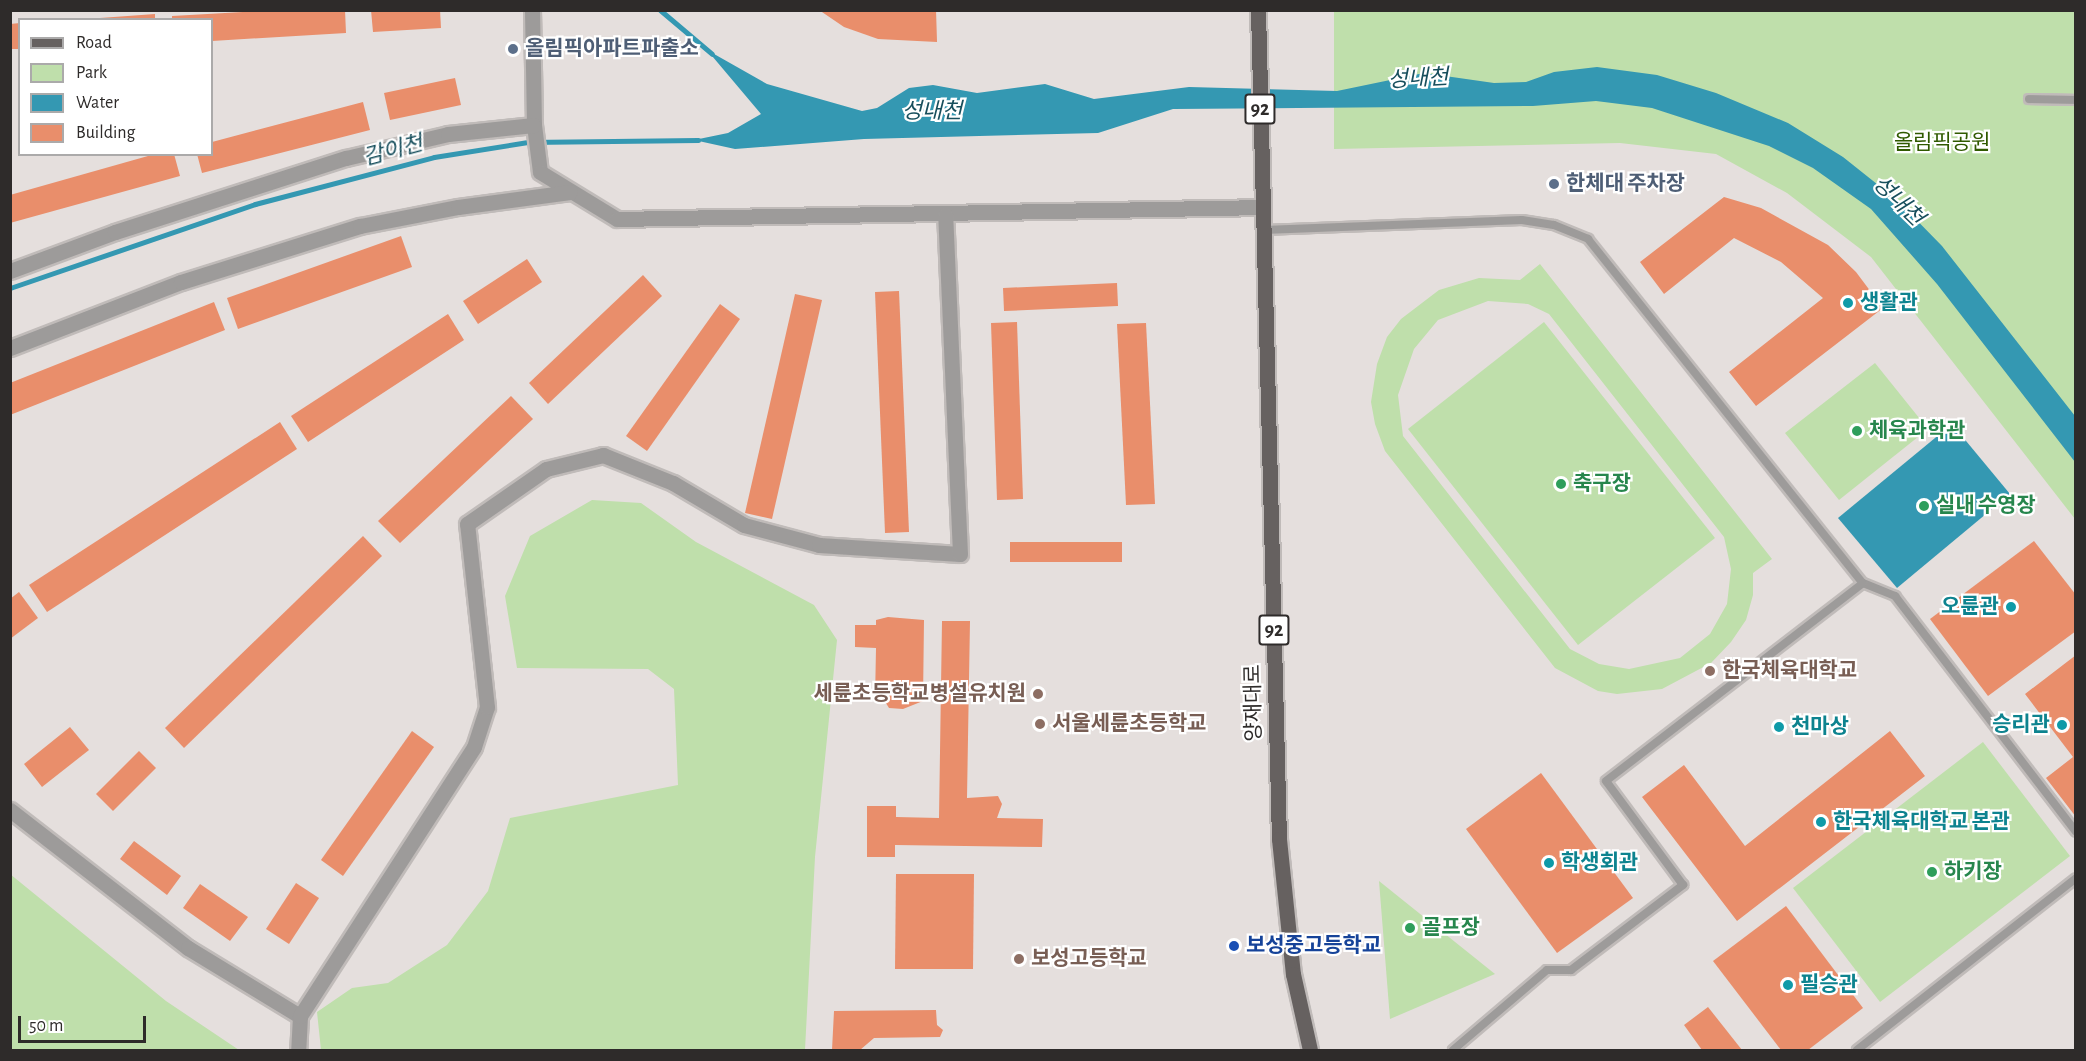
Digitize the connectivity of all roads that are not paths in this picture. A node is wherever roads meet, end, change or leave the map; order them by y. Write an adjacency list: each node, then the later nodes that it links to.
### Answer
1 (532, 10): 5 (street)
2 (1258, 10): 7 (main road, 92)
3 (2029, 99): 4 (lane)
4 (2076, 100)
5 (534, 125): 6 (street); 10 (street)
6 (570, 192): 8 (street); 11 (street)
7 (1263, 207): 8 (street); 9 (main road, 양재대로 / 92)
8 (945, 214): 16 (street)
9 (1264, 230): 12 (lane); 18 (main road, 양재대로 / 92)
10 (10, 272)
11 (10, 348)
12 (1863, 583): 14 (lane); 19 (lane)
13 (10, 810): 16 (street)
14 (2076, 832)
15 (2076, 878): 20 (lane)
16 (300, 1016): 17 (street)
17 (298, 1050)
18 (1310, 1050)
19 (1453, 1050)
20 (1857, 1050)

